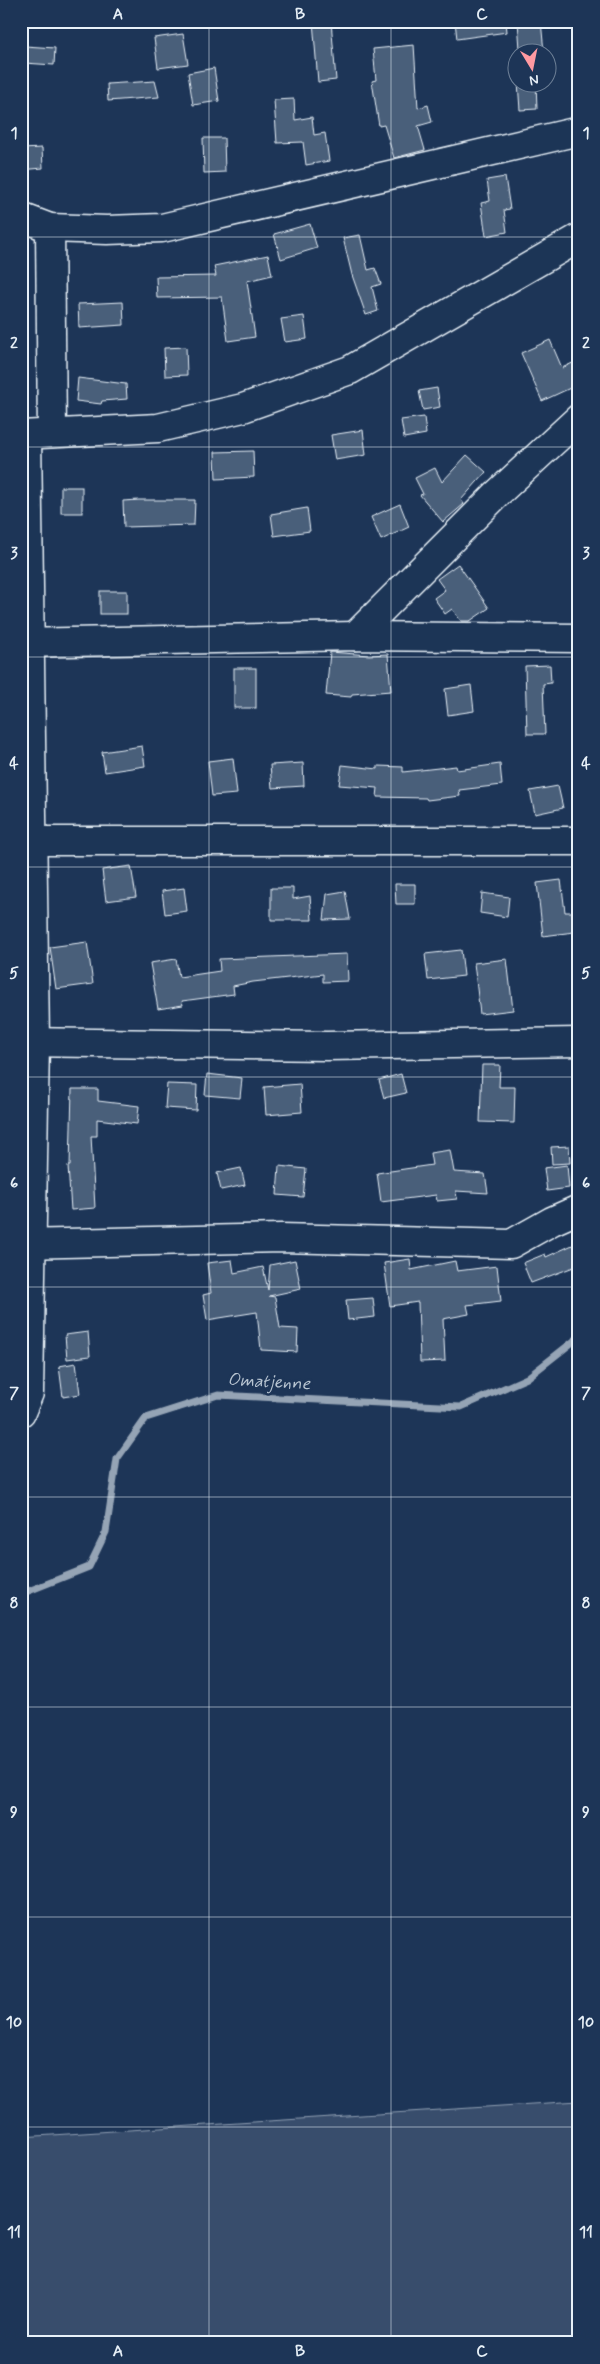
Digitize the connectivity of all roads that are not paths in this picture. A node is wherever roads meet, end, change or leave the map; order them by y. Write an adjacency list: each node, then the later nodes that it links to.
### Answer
1 (579, 131): 3 (street)
2 (21, 217): 3 (street)
3 (50, 228): 6 (street)
4 (579, 238): 6 (street)
5 (579, 418): 7 (street)
6 (33, 434): 9 (street)
7 (355, 636): 8 (street); 9 (street)
8 (579, 638)
9 (25, 643): 10 (street)
10 (27, 841): 11 (street); 12 (street)
11 (579, 841)
12 (28, 1042): 13 (street); 15 (street)
13 (579, 1042)
14 (579, 1209): 15 (street)
15 (27, 1244): 16 (street)
16 (21, 1412)

